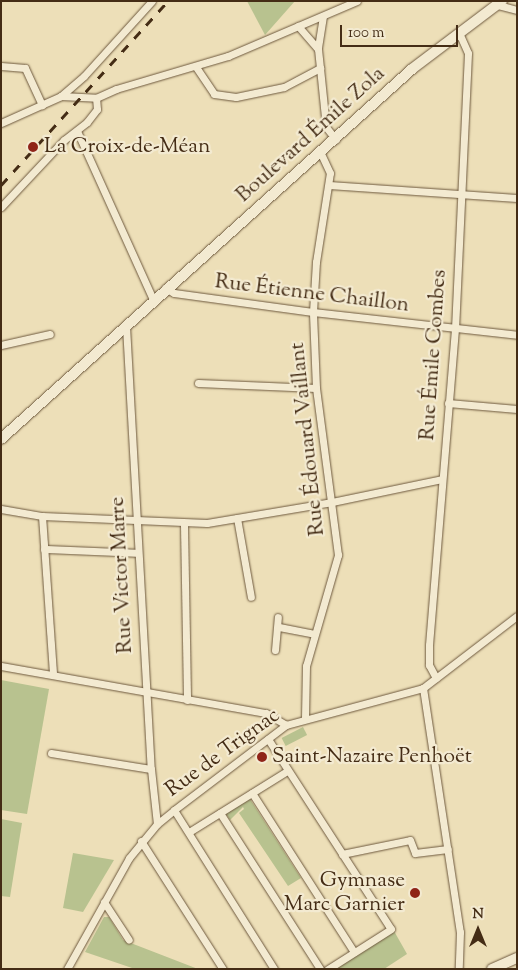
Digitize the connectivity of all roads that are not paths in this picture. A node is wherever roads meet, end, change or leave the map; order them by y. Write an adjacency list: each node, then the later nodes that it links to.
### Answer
1 (152, 1): 13 (street)
2 (357, 1): 6 (street)
3 (509, 1): 4 (main road, Boulevard Émile Zola)
4 (500, 3): 5 (street); 8 (main road, Boulevard Émile Zola)
5 (517, 10)
6 (323, 16): 7 (street); 9 (street)
7 (298, 26): 9 (street); 11 (street)
8 (460, 34): 18 (main road, Boulevard Émile Zola); 21 (street, Rue Émile Combes)
9 (318, 49): 12 (street)
10 (1, 66): 15 (street)
11 (196, 67): 12 (street); 14 (street)
12 (320, 68): 18 (street)
13 (61, 96): 14 (street); 15 (street)
14 (96, 98): 17 (street)
15 (42, 105): 16 (street)
16 (1, 124)
17 (77, 130): 23 (street); 25 (street)
18 (336, 140): 19 (main road, Boulevard Émile Zola)
19 (321, 154): 20 (street, Rue Édouard Vaillant); 24 (main road, Boulevard Émile Zola)
20 (330, 184): 21 (street); 26 (street, Rue Édouard Vaillant)
21 (461, 195): 22 (street); 28 (street, Rue Émile Combes)
22 (517, 198)
23 (1, 207)
24 (165, 288): 25 (main road, Boulevard Émile Zola); 26 (street, Rue Étienne Chaillon)
25 (153, 299): 27 (main road, Boulevard Émile Zola)
26 (314, 312): 28 (street, Rue Étienne Chaillon); 33 (street, Rue Édouard Vaillant)
27 (126, 324): 36 (main road, Boulevard Émile Zola); 42 (street, Rue Victor Marre)
28 (455, 329): 30 (street, Rue Étienne Chaillon); 34 (street, Rue Émile Combes)
29 (50, 334): 31 (street)
30 (517, 335)
31 (1, 345)
32 (198, 383): 33 (street)
33 (316, 388): 38 (street, Rue Édouard Vaillant)
34 (448, 403): 35 (street); 37 (street, Rue Émile Combes)
35 (517, 409)
36 (1, 439)
37 (442, 479): 38 (street); 54 (street, Rue Émile Combes)
38 (332, 502): 41 (street); 50 (street, Rue Édouard Vaillant)
39 (1, 509): 40 (street)
40 (42, 516): 42 (street); 44 (street)
41 (237, 518): 43 (street); 46 (street)
42 (136, 521): 43 (street); 45 (street, Rue Victor Marre)
43 (184, 525): 57 (street)
44 (44, 549): 45 (street); 53 (street)
45 (138, 553): 56 (street, Rue Victor Marre)
46 (251, 597)
47 (517, 616): 54 (street, Rue de Trignac)
48 (278, 617): 49 (street)
49 (279, 627): 50 (street); 51 (street)
50 (314, 634): 58 (street, Rue Édouard Vaillant)
51 (275, 650)
52 (1, 666): 53 (street)
53 (53, 675): 56 (street)
54 (436, 678): 55 (street, Rue de Trignac)
55 (423, 688): 58 (street, Rue de Trignac); 70 (street)
56 (147, 694): 57 (street); 62 (street, Rue Victor Marre)
57 (187, 700): 59 (street)
58 (305, 718): 59 (street, Rue de Trignac)
59 (286, 726): 60 (street, Rue de Trignac)
60 (268, 739): 63 (street); 65 (street, Rue de Trignac)
61 (51, 753): 62 (street)
62 (151, 769): 67 (street, Rue Victor Marre)
63 (287, 771): 64 (street); 71 (street)
64 (252, 793): 66 (street); 74 (street)
65 (174, 810): 67 (street, Rue de Trignac); 68 (street)
66 (220, 813): 68 (street); 79 (street)
67 (157, 824): 69 (street, Rue de Trignac)
68 (189, 832): 78 (street)
69 (141, 841): 72 (street, Rue de Trignac); 77 (street)
70 (448, 849): 71 (street); 81 (street)
71 (342, 854): 74 (street)
72 (104, 902): 73 (street); 76 (street, Rue de Trignac)
73 (129, 940)
74 (354, 952): 80 (street)
75 (517, 958): 82 (main road)
76 (67, 969)
77 (223, 969)
78 (274, 969)
79 (320, 969)
80 (328, 969)
81 (459, 969)
82 (492, 969)

